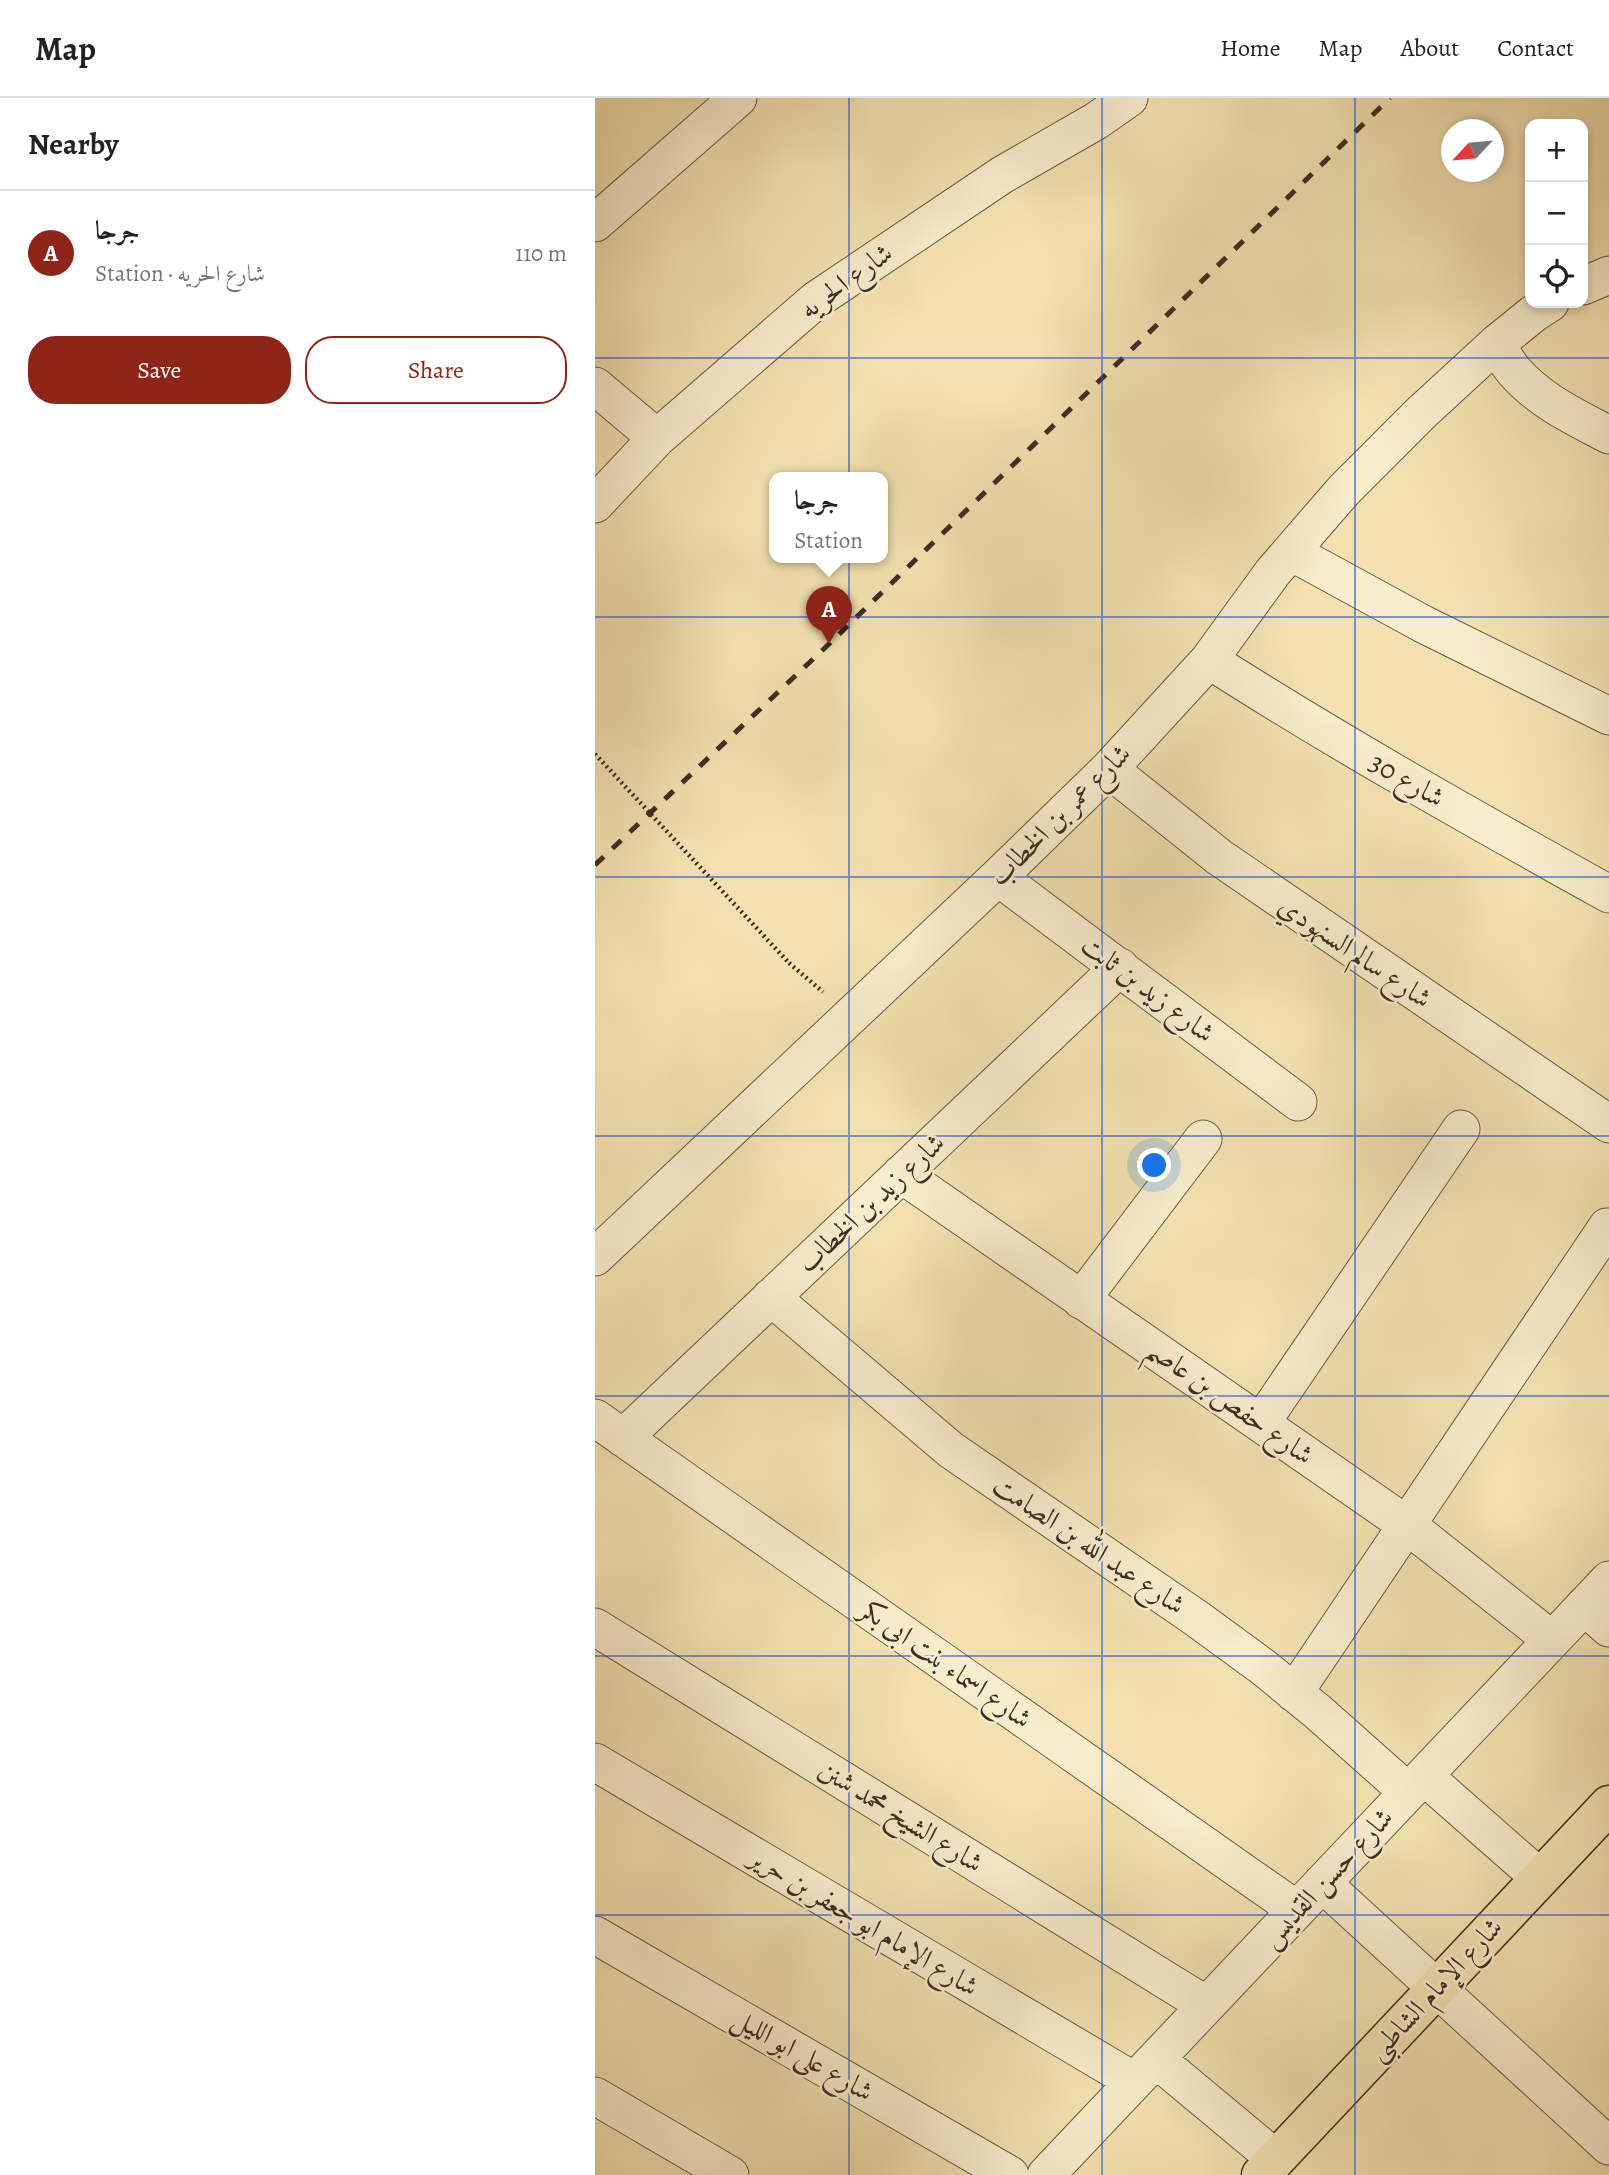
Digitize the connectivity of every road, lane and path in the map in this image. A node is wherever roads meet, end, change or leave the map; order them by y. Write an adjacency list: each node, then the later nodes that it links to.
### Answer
1 (738, 98): 3 (street)
2 (1129, 98): 10 (street, شارع الحريه)
3 (595, 223)
4 (1609, 275): 5 (street)
5 (1588, 284)
6 (1542, 308): 7 (street, شارع عمر بن الخطاب)
7 (1496, 344): 9 (street); 12 (street, شارع عمر بن الخطاب)
8 (595, 386): 10 (street)
9 (1609, 435)
10 (657, 438): 11 (street, شارع الحريه)
11 (595, 504)
12 (1291, 552): 13 (street, شارع عمر بن الخطاب); 14 (street)
13 (1209, 660): 16 (street, شارع عمر بن الخطاب); 18 (street, شارع 30)
14 (1609, 716)
15 (595, 754): 20 (path, bridge)
16 (1109, 769): 17 (street, شارع عمر بن الخطاب); 22 (street, شارع سالم السنهودي)
17 (998, 877): 19 (street, شارع زيد بن ثابت); 27 (street, شارع عمر بن الخطاب)
18 (1609, 894)
19 (1120, 967): 21 (street, شارع زيد بن ثابت); 25 (street, شارع زيد بن الخطاب)
20 (823, 993)
21 (1298, 1102)
22 (1609, 1124)
23 (1461, 1129): 30 (street)
24 (1203, 1139): 29 (street)
25 (901, 1174): 28 (street, شارع زيد بن الخطاب); 29 (street, شارع حفص بن عاصم)
26 (1607, 1227): 32 (street)
27 (595, 1257)
28 (771, 1297): 31 (street, شارع زيد بن الخطاب); 37 (street, شارع عبد الله بن الصامت)
29 (1081, 1300): 30 (street, شارع حفص بن عاصم)
30 (1261, 1423): 32 (street, شارع حفص بن عاصم)
31 (609, 1428): 43 (street, شارع اسماء بنت ابى بكر)
32 (1407, 1525): 36 (street, شارع حفص بن عاصم); 37 (street)
33 (1609, 1580): 34 (street, شارع حسن القديس)
34 (1597, 1617): 36 (street, شارع حسن القديس)
35 (595, 1627): 46 (street, شارع الشيخ محمد شنن)
36 (1552, 1640): 39 (street, شارع حسن القديس)
37 (1294, 1693): 39 (street, شارع عبد الله بن الصامت)
38 (595, 1762): 47 (street, شارع الإمام ابو جعفر بن حرير)
39 (1416, 1784): 41 (street, شارع عبد الله بن الصامت); 42 (street, شارع حسن القديس)
40 (1609, 1805): 41 (main road, شارع الإمام الشاطبى)
41 (1540, 1878): 45 (main road, شارع الإمام الشاطبى)
42 (1322, 1883): 43 (street, شارع حسن القديس); 45 (street)
43 (1297, 1910): 46 (street, شارع حسن القديس)
44 (595, 1936): 52 (street, شارع على ابو الليل)
45 (1436, 1987): 49 (street); 50 (main road, شارع الإمام الشاطبى)
46 (1206, 2005): 47 (street, شارع حسن القديس)
47 (1145, 2070): 50 (street, شارع الإمام ابو جعفر بن حرير); 53 (street, شارع حسن القديس)
48 (595, 2096): 51 (street)
49 (1609, 2146)
50 (1269, 2167)
51 (730, 2175)
52 (1010, 2175)
53 (1046, 2175)

